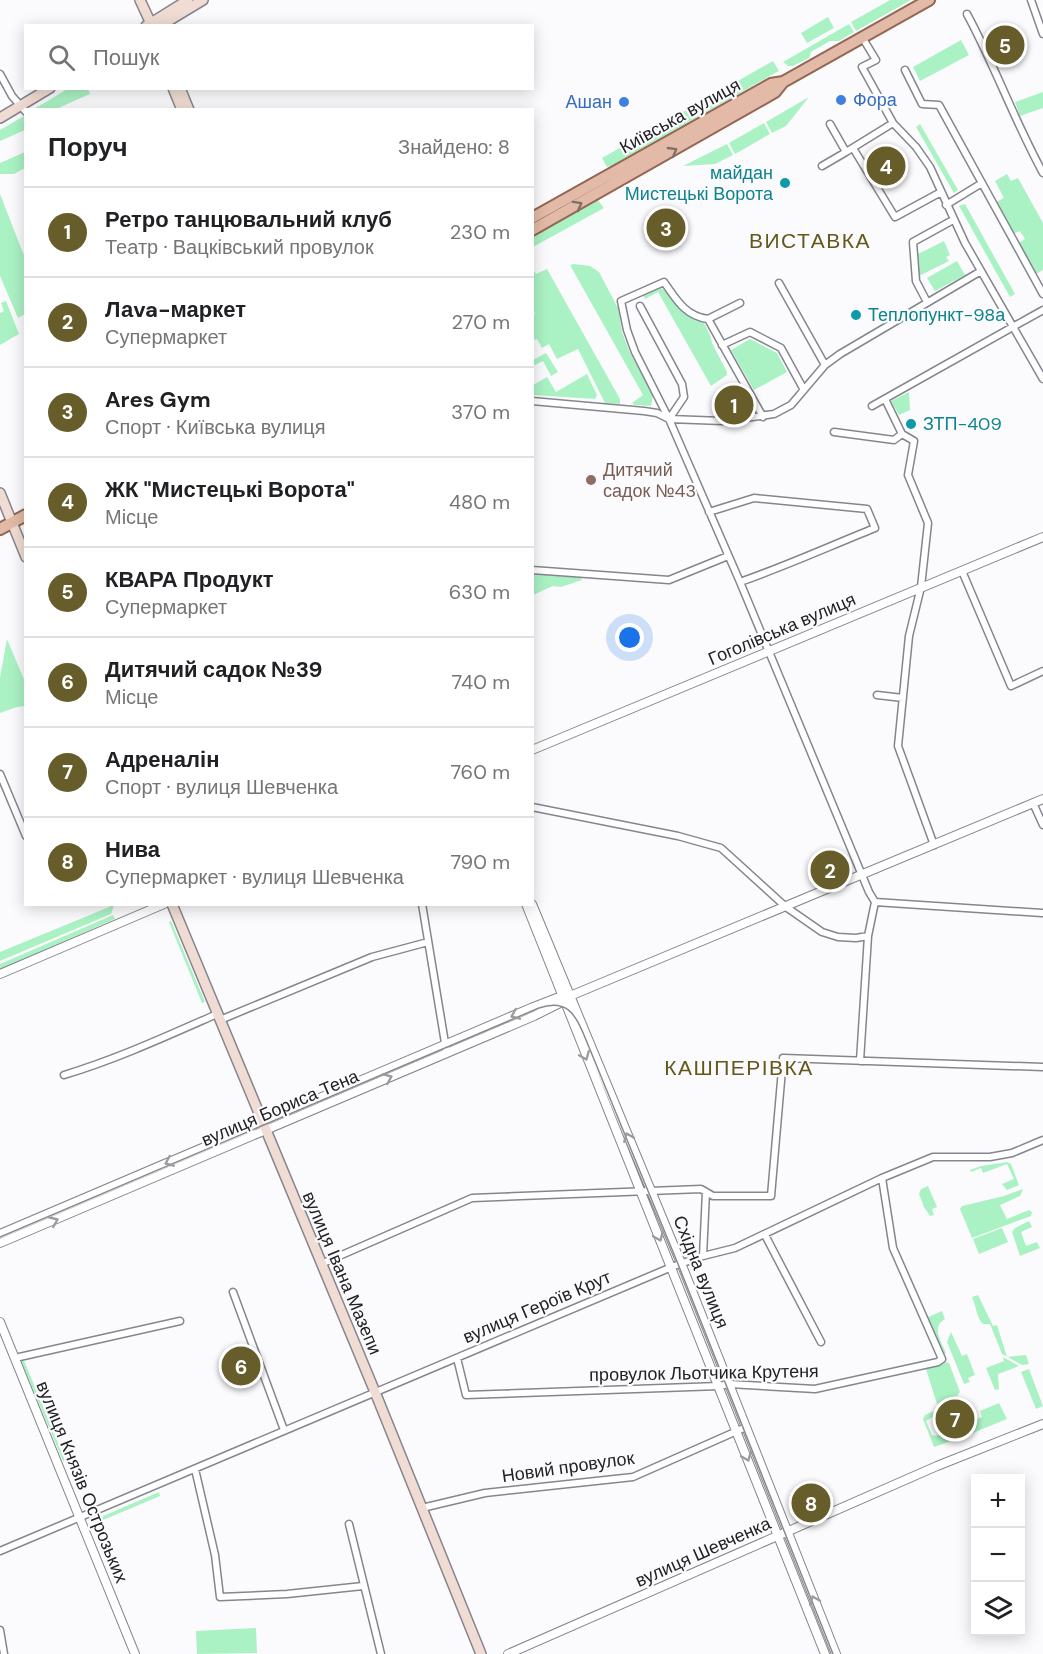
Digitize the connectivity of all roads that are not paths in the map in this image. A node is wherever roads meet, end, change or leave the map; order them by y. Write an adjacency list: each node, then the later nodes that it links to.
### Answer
1 (135, 0): 8 (main road)
2 (140, 0): 9 (main road)
3 (188, 0): 10 (main road)
4 (203, 0): 11 (main road)
5 (928, 0): 13 (main road, Київська вулиця)
6 (1031, 0): 12 (street)
7 (967, 15): 30 (street)
8 (150, 24)
9 (151, 24)
10 (152, 24)
11 (153, 24)
12 (1043, 34)
13 (862, 37): 16 (main road, Київська вулиця); 26 (street)
14 (905, 70): 31 (street)
15 (0, 74): 21 (street)
16 (783, 82): 34 (main road, Київська вулиця); 36 (main road, Київська вулиця, one-way to 16)
17 (36, 90): 21 (main road)
18 (47, 90): 21 (main road)
19 (174, 90): 22 (main road)
20 (181, 90): 23 (main road)
21 (21, 106): 24 (main road); 25 (main road)
22 (181, 108)
23 (188, 108)
24 (0, 112)
25 (0, 118)
26 (893, 123): 28 (street); 32 (street)
27 (830, 124): 28 (street)
28 (849, 150): 29 (street); 32 (street)
29 (822, 166)
30 (1043, 173)
31 (982, 183): 33 (street); 39 (street)
32 (941, 192): 33 (street)
33 (946, 205): 35 (street)
34 (534, 218)
35 (953, 220): 37 (street); 40 (street)
36 (534, 229)
37 (981, 271): 40 (street); 45 (street)
38 (779, 283): 47 (street)
39 (1042, 288)
40 (927, 302): 47 (street)
41 (740, 303): 44 (street)
42 (640, 306): 54 (street)
43 (1043, 310): 45 (street)
44 (708, 319): 46 (street); 54 (street)
45 (1012, 326): 48 (street); 50 (street)
46 (722, 345): 49 (street); 53 (street)
47 (825, 365): 49 (street)
48 (1043, 379)
49 (804, 390): 53 (street)
50 (885, 399): 52 (street); 56 (street)
51 (534, 401): 54 (street)
52 (872, 406)
53 (763, 417): 54 (street)
54 (669, 420): 59 (street)
55 (834, 432): 56 (street)
56 (902, 434): 69 (street)
57 (0, 493): 61 (main road)
58 (24, 510): 61 (main road)
59 (709, 512): 65 (street); 68 (street)
60 (24, 516): 61 (main road)
61 (7, 521): 62 (main road); 64 (main road)
62 (0, 529)
63 (1043, 537): 67 (street, Гоголівська вулиця)
64 (24, 553)
65 (728, 556): 66 (street); 68 (street)
66 (534, 570)
67 (962, 571): 69 (street, Гоголівська вулиця); 71 (street)
68 (740, 582): 70 (street)
69 (921, 587): 70 (street, Гоголівська вулиця); 73 (street)
70 (768, 651): 74 (street, Гоголівська вулиця); 82 (street)
71 (1043, 671)
72 (877, 695): 73 (street)
73 (903, 698): 81 (street)
74 (534, 749)
75 (0, 774): 80 (street)
76 (1043, 799): 77 (street, вулиця Бориса Тена)
77 (1033, 803): 79 (street); 81 (street, вулиця Бориса Тена)
78 (534, 807): 89 (street)
79 (1043, 825)
80 (24, 831)
81 (934, 845): 82 (street, вулиця Бориса Тена)
82 (862, 875): 83 (street); 89 (street, вулиця Бориса Тена)
83 (875, 902): 90 (street); 91 (street)
84 (159, 906): 93 (street)
85 (173, 906): 95 (main road, вулиця Івана Мазепи)
86 (422, 906): 92 (street)
87 (527, 906): 94 (street, Східна вулиця)
88 (533, 906): 94 (street, Східна вулиця)
89 (786, 907): 91 (street); 94 (street, вулиця Бориса Тена)
90 (1042, 913)
91 (868, 936): 97 (street)
92 (428, 942): 95 (street); 96 (street)
93 (0, 974)
94 (566, 998): 96 (street, вулиця Бориса Тена); 103 (street, Східна вулиця, one-way to 103); 104 (street, Східна вулиця, one-way to 94)
95 (218, 1017): 99 (street); 100 (main road, вулиця Івана Мазепи)
96 (446, 1049): 100 (street, вулиця Бориса Тена)
97 (860, 1061): 98 (street); 105 (street)
98 (1043, 1067)
99 (64, 1075)
100 (264, 1127): 106 (street, вулиця Бориса Тена, one-way to 106); 108 (street, вулиця Бориса Тена, one-way to 100); 111 (main road, вулиця Івана Мазепи)
101 (1043, 1140): 102 (street, вулиця Героїв Крут)
102 (882, 1178): 107 (street, вулиця Героїв Крут); 119 (street, провулок Льотчика Крутеня)
103 (640, 1192): 104 (street); 111 (street); 112 (street, Східна вулиця, one-way to 112)
104 (650, 1192): 105 (street); 110 (street, Східна вулиця)
105 (706, 1192): 109 (street)
106 (0, 1234)
107 (765, 1234): 109 (street, вулиця Героїв Крут); 116 (street)
108 (0, 1244)
109 (703, 1256): 110 (street, вулиця Героїв Крут)
110 (681, 1263): 112 (street, вулиця Героїв Крут); 119 (street, Східна вулиця)
111 (321, 1264): 121 (main road, вулиця Івана Мазепи)
112 (671, 1267): 118 (street, вулиця Героїв Крут); 120 (street, Східна вулиця)
113 (233, 1292): 125 (street)
114 (180, 1321): 117 (street)
115 (0, 1322): 117 (street, вулиця Князів Острозьких)
116 (820, 1342)
117 (15, 1358): 128 (street, вулиця Князів Острозьких)
118 (457, 1358): 120 (street, провулок Льотчика Крутеня); 121 (street, вулиця Героїв Крут)
119 (729, 1384): 120 (street, провулок Льотчика Крутеня); 123 (street, Східна вулиця)
120 (719, 1386): 124 (street, Східна вулиця)
121 (375, 1392): 125 (street, вулиця Героїв Крут); 127 (main road, вулиця Івана Мазепи)
122 (1043, 1424): 130 (street, вулиця Шевченка)
123 (746, 1427): 124 (street, Новий провулок); 130 (street, Східна вулиця)
124 (737, 1430): 127 (street, Новий провулок); 131 (street, Східна вулиця, one-way to 131)
125 (284, 1431): 126 (street, вулиця Героїв Крут)
126 (195, 1470): 128 (street, вулиця Героїв Крут); 133 (street)
127 (422, 1508): 138 (main road, вулиця Івана Мазепи)
128 (81, 1518): 132 (street, вулиця Героїв Крут); 136 (street, вулиця Князів Острозьких)
129 (349, 1524): 133 (street)
130 (787, 1532): 131 (street, вулиця Шевченка); 141 (street, Східна вулиця, one-way to 130)
131 (779, 1536): 139 (street, вулиця Шевченка); 140 (street, Східна вулиця)
132 (0, 1551)
133 (363, 1586): 137 (street)
134 (0, 1630): 135 (street)
135 (4, 1654)
136 (135, 1654)
137 (381, 1654)
138 (481, 1654)
139 (508, 1654)
140 (825, 1654)
141 (836, 1654)

